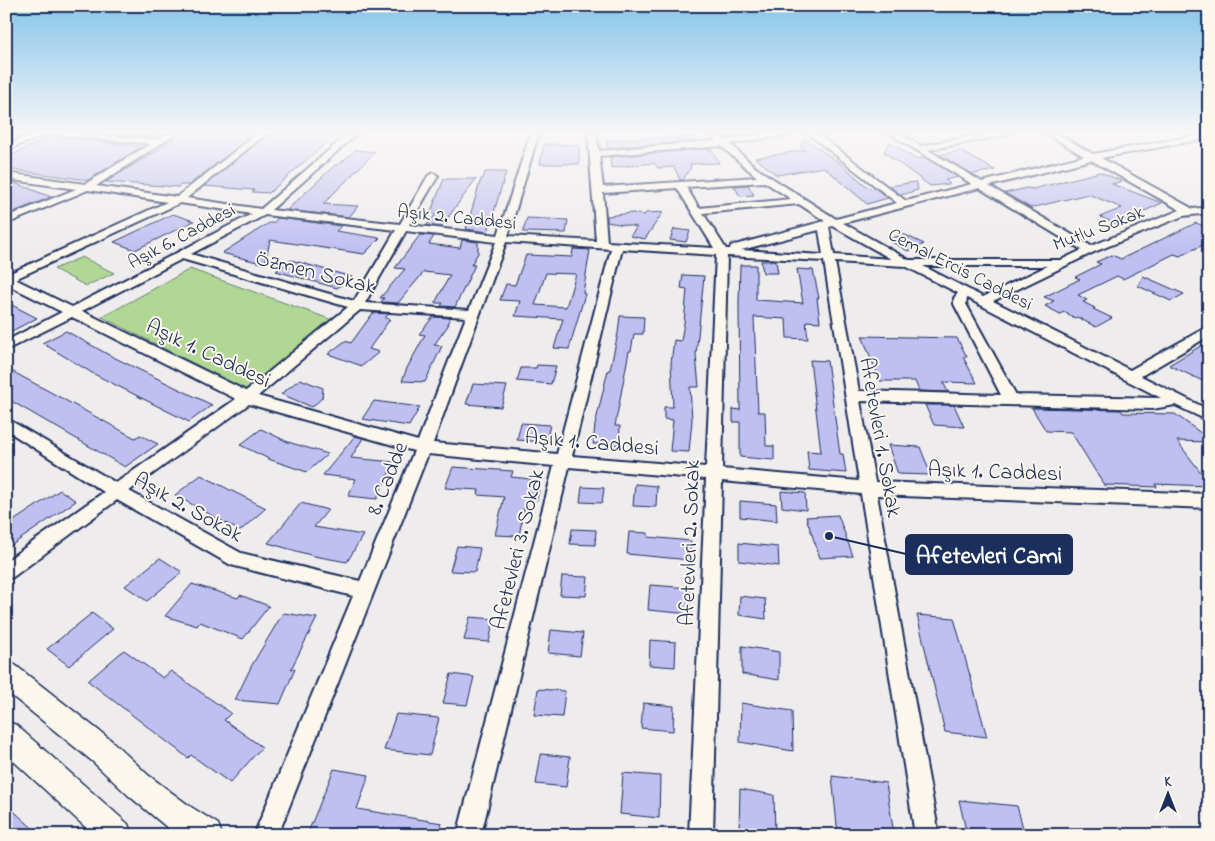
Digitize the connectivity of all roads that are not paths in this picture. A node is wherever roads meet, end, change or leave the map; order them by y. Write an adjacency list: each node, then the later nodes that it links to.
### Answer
1 (113, 171): 16 (street)
2 (214, 171): 18 (street)
3 (310, 171): 23 (street, Aşık 6. Caddesi)
4 (523, 171): 28 (street, 8. Cadde)
5 (596, 171): 17 (street, Afetevleri 3. Sokak)
6 (755, 171): 13 (street, Cemal Ercis Caddesi)
7 (861, 171): 20 (street)
8 (958, 171): 15 (street)
9 (1035, 171): 15 (street)
10 (1116, 171): 24 (street)
11 (6, 176): 16 (street, Aşık 2. Caddesi)
12 (433, 176): 27 (street)
13 (767, 179): 14 (street); 19 (street, Cemal Ercis Caddesi)
14 (680, 185): 17 (street); 22 (street)
15 (981, 185): 20 (street); 30 (street)
16 (86, 188): 18 (street, Aşık 2. Caddesi); 25 (street)
17 (598, 190): 29 (street, Afetevleri 3. Sokak)
18 (178, 200): 23 (street, Aşık 2. Caddesi); 36 (street)
19 (800, 201): 22 (street); 26 (street, Cemal Ercis Caddesi)
20 (904, 204): 26 (street)
21 (1209, 210): 24 (street, Mutlu Sokak)
22 (697, 211): 31 (street)
23 (263, 212): 27 (street, Aşık 2. Caddesi); 32 (street, Aşık 6. Caddesi)
24 (1192, 212): 30 (street, Mutlu Sokak)
25 (6, 221)
26 (828, 223): 31 (street); 33 (street, Afetevleri 1. Sokak); 34 (street, Cemal Ercis Caddesi)
27 (403, 228): 28 (street, Aşık 2. Caddesi); 39 (street)
28 (502, 239): 29 (street, Aşık 2. Caddesi); 41 (street, 8. Cadde)
29 (609, 246): 31 (street, Aşık 2. Caddesi); 52 (street, Afetevleri 3. Sokak)
30 (1090, 250): 35 (street, Mutlu Sokak)
31 (722, 252): 33 (street, Aşık 2. Caddesi); 53 (street, Afetevleri 2. Sokak)
32 (181, 255): 39 (street, Özmen Sokak); 40 (street, Aşık 6. Caddesi)
33 (829, 258): 34 (street, Aşık 2. Caddesi); 45 (street, Afetevleri 1. Sokak)
34 (907, 263): 35 (street, Mutlu Sokak); 37 (street, Cemal Ercis Caddesi)
35 (1062, 263): 38 (street)
36 (6, 279): 40 (street, Aşık 1. Caddesi)
37 (966, 292): 38 (street, Cemal Ercis Caddesi); 47 (street)
38 (984, 301): 44 (street, Cemal Ercis Caddesi)
39 (358, 306): 41 (street, Özmen Sokak); 46 (street)
40 (73, 312): 43 (street, Aşık 6. Caddesi); 46 (street, Aşık 1. Caddesi)
41 (474, 314): 51 (street, 8. Cadde)
42 (1209, 330): 44 (street)
43 (6, 346)
44 (1131, 376): 48 (street, Cemal Ercis Caddesi)
45 (852, 396): 47 (street); 54 (street, Afetevleri 1. Sokak)
46 (247, 398): 51 (street, Aşık 1. Caddesi); 55 (street)
47 (1011, 400): 48 (street)
48 (1176, 400): 49 (street, Cemal Ercis Caddesi)
49 (1209, 416)
50 (6, 423): 55 (street, Aşık 2. Sokak)
51 (423, 448): 52 (street, Aşık 1. Caddesi); 58 (street, 8. Cadde)
52 (563, 461): 53 (street, Aşık 1. Caddesi); 64 (street, Afetevleri 3. Sokak)
53 (714, 474): 54 (street, Aşık 1. Caddesi); 65 (street, Afetevleri 2. Sokak)
54 (868, 488): 56 (street, Aşık 1. Caddesi); 66 (street, Afetevleri 1. Sokak)
55 (117, 492): 57 (street); 58 (street, Aşık 2. Sokak)
56 (1209, 501)
57 (6, 571)
58 (365, 590): 63 (street, 8. Cadde)
59 (6, 674): 62 (street)
60 (6, 735): 61 (street)
61 (117, 835)
62 (207, 835)
63 (266, 835)
64 (469, 835)
65 (701, 835)
66 (927, 835)

